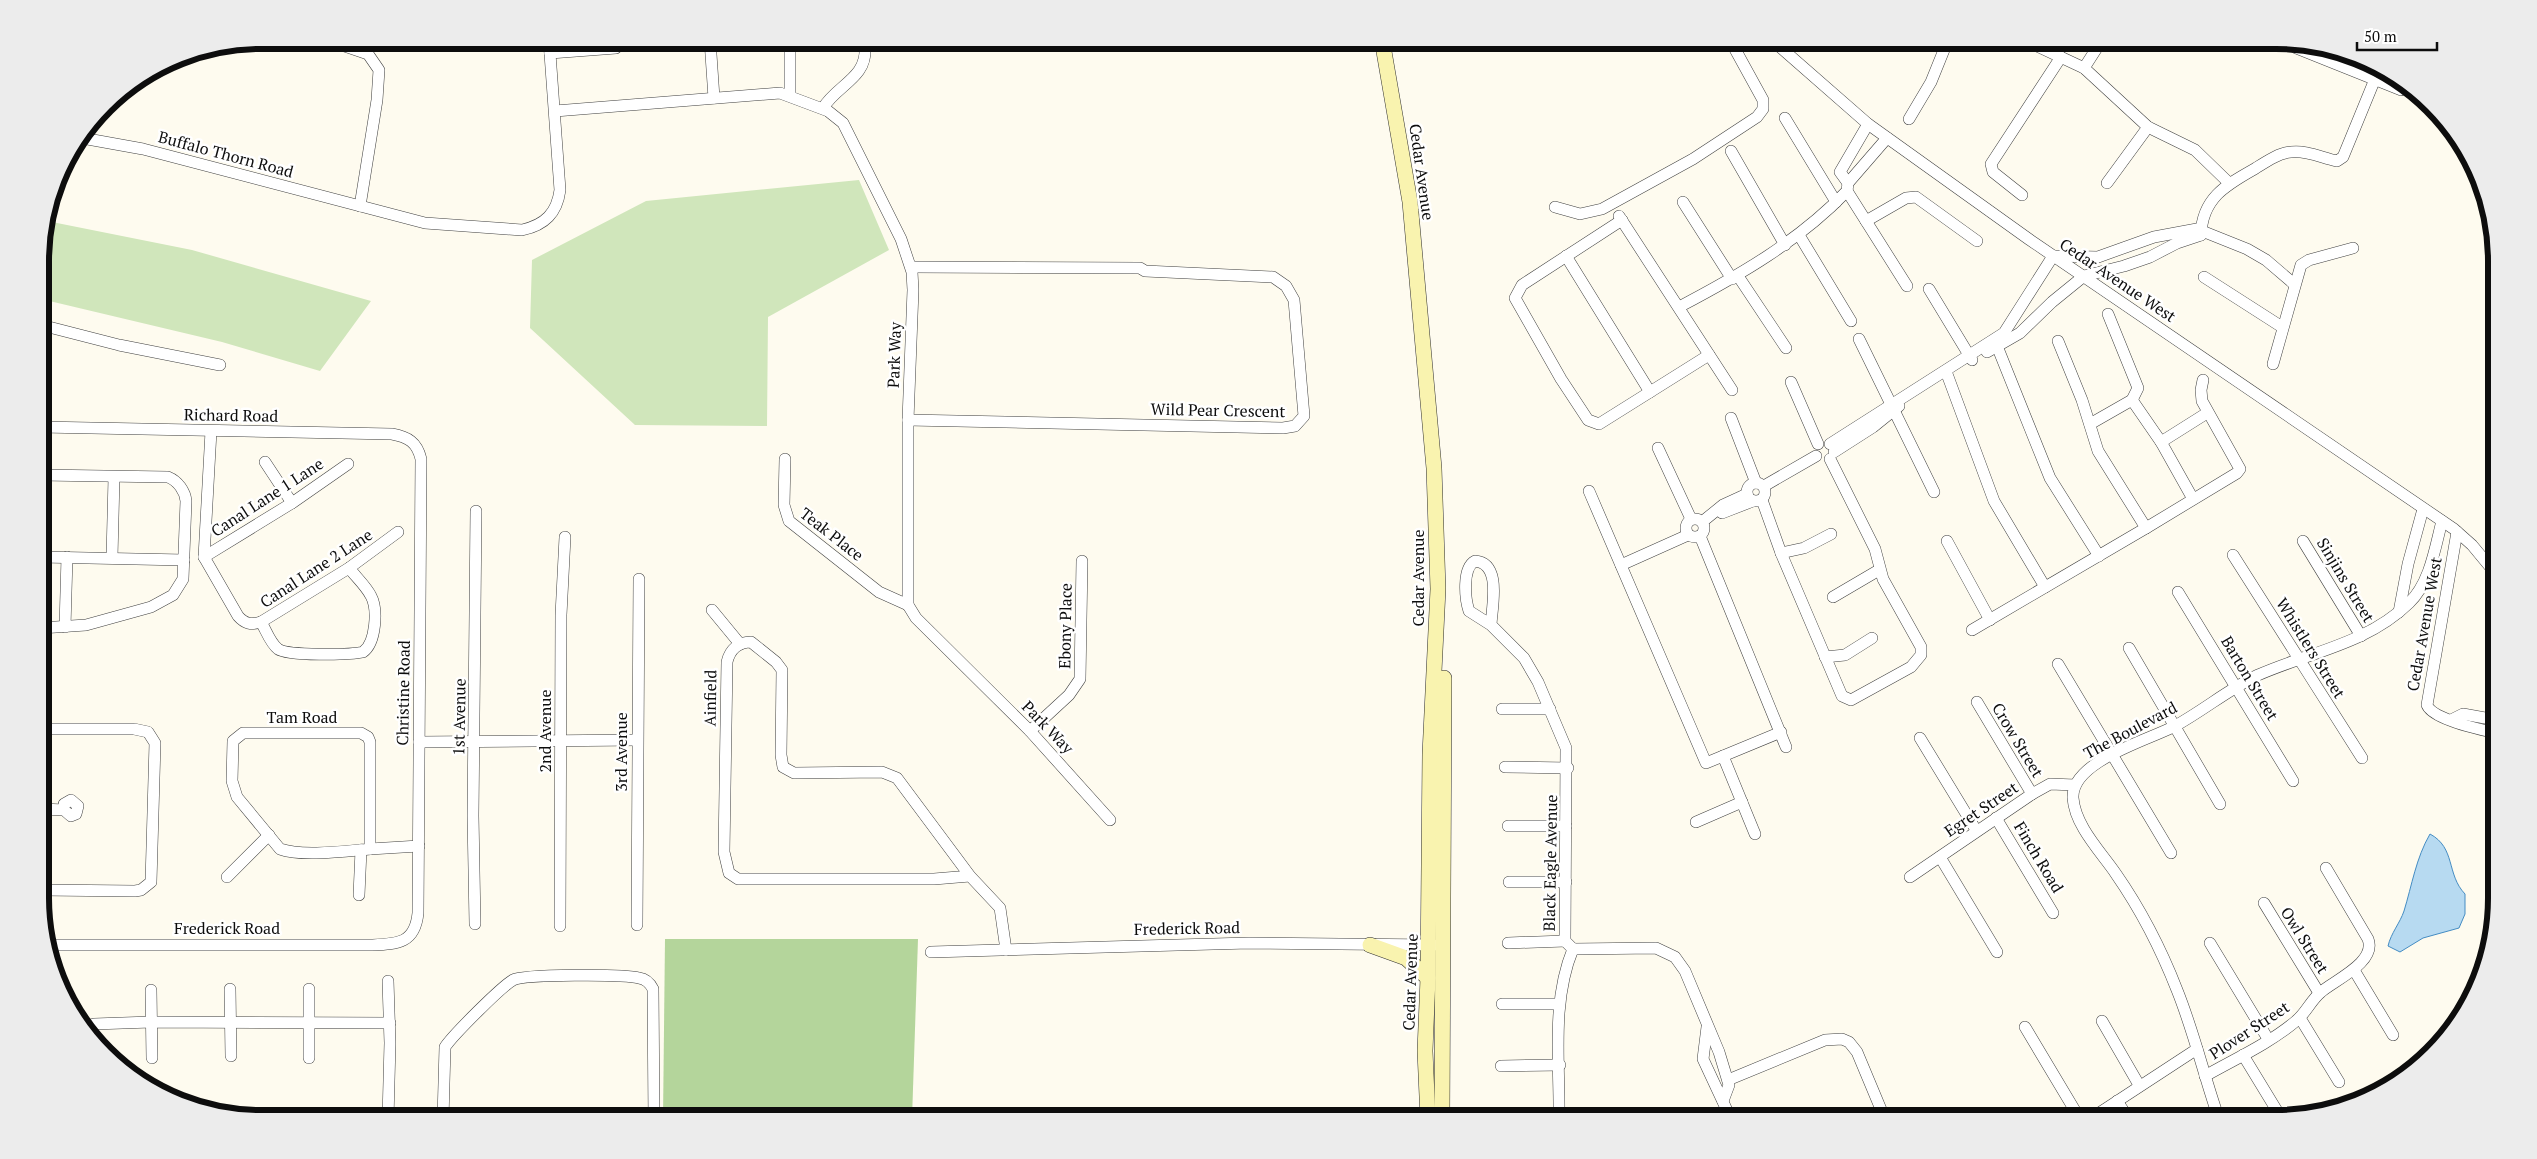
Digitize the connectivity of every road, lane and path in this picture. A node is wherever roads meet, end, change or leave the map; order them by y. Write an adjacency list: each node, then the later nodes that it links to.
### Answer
1 (357, 49): 37 (street)
2 (550, 49): 15 (street)
3 (603, 49): 15 (street)
4 (711, 49): 21 (street)
5 (790, 49): 20 (street)
6 (865, 49): 22 (street)
7 (1384, 49): 203 (main road, Cedar Avenue)
8 (1392, 49): 203 (main road, Cedar Avenue)
9 (1735, 49): 38 (street)
10 (1782, 49): 26 (street, Cedar Avenue West)
11 (1944, 49): 25 (street)
12 (2044, 49): 16 (street)
13 (2096, 49): 17 (street)
14 (2303, 51): 18 (street)
15 (550, 53): 23 (street)
16 (2061, 57): 17 (street); 34 (street)
17 (2084, 68): 27 (street)
18 (2375, 79): 19 (street); 31 (street)
19 (2401, 90)
20 (790, 95): 21 (street, Park Way); 22 (street, Park Way)
21 (714, 98): 23 (street, Park Way)
22 (823, 108): 50 (street, Park Way)
23 (554, 111): 37 (street, Buffalo Thorn Road)
24 (1785, 118): 36 (street)
25 (1910, 119)
26 (1868, 124): 28 (street, Cedar Avenue West); 33 (street)
27 (2148, 127): 31 (street); 32 (street)
28 (1887, 138): 33 (street); 49 (street, Cedar Avenue West)
29 (88, 139): 37 (street, Buffalo Thorn Road)
30 (1730, 151): 44 (street)
31 (2228, 182): 40 (street)
32 (2107, 183)
33 (1848, 187): 36 (street); 39 (street)
34 (2022, 195)
35 (1683, 202): 54 (street)
36 (1836, 202): 42 (street)
37 (360, 206)
38 (1555, 207)
39 (1866, 221): 43 (street); 56 (street)
40 (2203, 233): 41 (street); 45 (street); 55 (street)
41 (2162, 235): 45 (street); 47 (street)
42 (1799, 236): 44 (street); 60 (street)
43 (1977, 241)
44 (1784, 245): 54 (street)
45 (2166, 248): 51 (street)
46 (2352, 248): 55 (street)
47 (2108, 254): 49 (street); 51 (street)
48 (1566, 256): 58 (street); 75 (street); 75 (street)
49 (2053, 256): 52 (street, Cedar Avenue West); 65 (street)
50 (910, 267): 80 (street, Park Way); 80 (street, Wild Pear Crescent)
51 (2114, 269): 52 (street)
52 (2084, 276): 65 (street); 99 (street, Cedar Avenue West)
53 (2204, 277): 62 (street)
54 (1735, 278): 58 (street); 66 (street)
55 (2294, 284): 62 (street)
56 (1907, 286)
57 (1929, 289): 68 (street)
58 (1679, 307): 67 (street)
59 (2108, 314): 76 (street)
60 (1851, 321)
61 (49, 327): 70 (street)
62 (2282, 327): 69 (street)
63 (1859, 339): 77 (street)
64 (2058, 341): 81 (street)
65 (1996, 343): 68 (street); 113 (street)
66 (1786, 348)
67 (1709, 354): 74 (street); 75 (street)
68 (1971, 357): 71 (street); 77 (street)
69 (2274, 364)
70 (220, 365)
71 (1948, 374): 77 (street); 125 (street)
72 (2203, 380): 78 (street)
73 (1791, 382): 87 (street)
74 (1732, 390)
75 (1650, 392)
76 (2132, 400): 81 (street); 84 (street)
77 (1893, 406): 87 (street); 95 (street)
78 (2207, 414): 84 (street); 97 (street)
79 (1731, 418): 93 (street)
80 (908, 420): 128 (street, Park Way)
81 (2090, 424): 103 (street)
82 (49, 427): 83 (street, Richard Road)
83 (211, 431): 85 (street, Richard Road); 117 (street)
84 (2161, 442): 97 (street)
85 (416, 446): 159 (street, Christine Road)
86 (1658, 448): 101 (street)
87 (1826, 451): 93 (street); 123 (street)
88 (785, 460): 128 (street, Teak Place)
89 (265, 462): 98 (street)
90 (348, 464): 98 (street, Canal Lane 1 Lane)
91 (49, 475): 92 (street)
92 (114, 478): 116 (street); 118 (street)
93 (1760, 484): 96 (street); 96 (street)
94 (1590, 491): 120 (street)
95 (1934, 492)
96 (1754, 498): 101 (street); 111 (street)
97 (2193, 499): 103 (street)
98 (292, 503): 117 (street, Canal Lane 1 Lane)
99 (2423, 509): 102 (street, Cedar Avenue West); 130 (street)
100 (476, 511): 156 (street, 1st Avenue)
101 (1697, 521): 107 (street); 107 (street)
102 (2442, 521): 105 (street, Cedar Avenue West); 130 (street, The Boulevard)
103 (2146, 528): 113 (street)
104 (398, 532): 122 (street, Canal Lane 2 Lane)
105 (2457, 532): 121 (street, Cedar Avenue West); 148 (street, Cedar Avenue West)
106 (1831, 534): 111 (street)
107 (1694, 536): 120 (street); 153 (street)
108 (566, 537): 158 (street, 2nd Avenue)
109 (1947, 541): 131 (street)
110 (2303, 541): 137 (street, Sinjins Street)
111 (1781, 553): 141 (street)
112 (2233, 555): 142 (street, Whistlers Street)
113 (2099, 556): 125 (street)
114 (49, 557): 115 (street)
115 (67, 557): 116 (street); 134 (street)
116 (112, 557): 118 (street)
117 (204, 557): 132 (street, Canal Lane 2 Lane)
118 (184, 560): 134 (street)
119 (1082, 561): 152 (street, Ebony Place)
120 (1621, 565): 162 (street)
121 (2488, 565)
122 (349, 568): 132 (street, Canal Lane 2 Lane); 132 (street)
123 (1879, 570): 127 (street); 141 (street)
124 (639, 578): 157 (street, 3rd Avenue)
125 (2045, 587): 131 (street)
126 (2178, 592): 144 (street, Barton Street)
127 (1833, 597)
128 (908, 605): 152 (street, Park Way)
129 (712, 610): 139 (street)
130 (2400, 612): 137 (street, The Boulevard)
131 (1990, 620): 136 (street)
132 (261, 622)
133 (1490, 625): 133 (street, Black Eagle Avenue); 147 (street, Black Eagle Avenue)
134 (65, 627): 135 (street)
135 (49, 628)
136 (1972, 630)
137 (2362, 636): 142 (street, The Boulevard)
138 (1872, 638): 141 (street)
139 (740, 644): 186 (street); 186 (street, Ainfield)
140 (2129, 648): 150 (street)
141 (1825, 657)
142 (2300, 661): 144 (street, The Boulevard); 163 (street, Whistlers Street)
143 (2058, 664): 161 (street)
144 (2237, 686): 150 (street, The Boulevard); 166 (street, Barton Street)
145 (1977, 702): 168 (street, Crow Street)
146 (1502, 709): 147 (street)
147 (1550, 709): 165 (street, Black Eagle Avenue)
148 (2453, 719): 149 (street, Cedar Avenue West); 154 (street)
149 (2488, 719)
150 (2173, 727): 161 (street, The Boulevard); 170 (street)
151 (49, 729): 191 (street)
152 (1030, 731): 174 (street, Park Way)
153 (1781, 732): 160 (street); 162 (street)
154 (2488, 732)
155 (1920, 738): 178 (street)
156 (473, 740): 158 (street); 159 (street); 195 (street, 1st Avenue)
157 (637, 740): 158 (street); 196 (street, 3rd Avenue)
158 (562, 741): 197 (street, 2nd Avenue)
159 (419, 742): 181 (street, Christine Road)
160 (1786, 747)
161 (2111, 755): 167 (street, The Boulevard); 183 (street)
162 (1723, 756): 169 (street)
163 (2362, 758)
164 (1505, 767): 165 (street)
165 (1568, 768): 177 (street, Black Eagle Avenue)
166 (2293, 781)
167 (2075, 785): 168 (street, Egret Street); 228 (street)
168 (2032, 794): 173 (street, Egret Street)
169 (1742, 802): 175 (street); 179 (street)
170 (2220, 804)
171 (49, 809): 172 (street)
172 (64, 810)
173 (1996, 818): 178 (street, Egret Street); 194 (street, Finch Road)
174 (1110, 820)
175 (1696, 822)
176 (1508, 826): 177 (street)
177 (1566, 826): 190 (street, Black Eagle Avenue)
178 (1976, 830): 184 (street, Egret Street)
179 (1756, 834)
180 (269, 835): 182 (street, Tam Road); 182 (street, Tam Road); 187 (street)
181 (419, 846): 182 (street, Tam Road); 198 (street, Christine Road)
182 (366, 850): 192 (street, Tam Road)
183 (2171, 853)
184 (1940, 857): 188 (street, Egret Street); 207 (street)
185 (2326, 868): 208 (street, Plover Street)
186 (970, 876): 205 (street)
187 (227, 877)
188 (1910, 877)
189 (1509, 882): 190 (street)
190 (1566, 882): 204 (street, Black Eagle Avenue)
191 (49, 890)
192 (360, 895)
193 (2264, 903): 214 (street, Owl Street)
194 (2053, 913)
195 (474, 924)
196 (637, 925)
197 (560, 926)
198 (407, 939): 201 (street, Frederick Road)
199 (1508, 943): 204 (street)
200 (2210, 943): 227 (street)
201 (54, 945)
202 (1370, 945): 203 (street, Frederick Road); 205 (street, Frederick Road); 209 (main road)
203 (1436, 945): 209 (main road, Cedar Avenue); 245 (main road, Cedar Avenue)
204 (1569, 945): 216 (street, Black Eagle Avenue); 223 (street)
205 (1006, 950): 206 (street, Frederick Road)
206 (931, 952)
207 (1997, 952)
208 (2354, 970): 214 (street, Plover Street); 226 (street)
209 (1428, 978): 244 (main road, Cedar Avenue)
210 (388, 981): 222 (street)
211 (230, 989): 221 (street)
212 (309, 989): 220 (street)
213 (152, 990): 219 (street)
214 (2319, 993): 217 (street, Plover Street)
215 (1502, 1004): 216 (street)
216 (1559, 1004): 233 (street, Black Eagle Avenue)
217 (2300, 1018): 227 (street, Plover Street); 237 (street)
218 (2102, 1021): 238 (street)
219 (151, 1022): 221 (street); 224 (street); 231 (street)
220 (309, 1022): 221 (street); 222 (street); 232 (street)
221 (229, 1023): 230 (street)
222 (390, 1023): 241 (street)
223 (1708, 1023): 236 (street); 239 (street)
224 (91, 1025)
225 (2025, 1027): 249 (street)
226 (2393, 1036)
227 (2268, 1039): 229 (street, Plover Street)
228 (2197, 1049): 235 (street); 238 (street)
229 (2243, 1054): 235 (street, Plover Street); 253 (street)
230 (231, 1056)
231 (152, 1058)
232 (309, 1058)
233 (1560, 1065): 234 (street); 246 (street, Black Eagle Avenue)
234 (1501, 1066)
235 (2205, 1076): 252 (street)
236 (1728, 1080): 239 (street); 248 (street)
237 (2339, 1082)
238 (2139, 1085): 240 (street)
239 (1723, 1101): 247 (street)
240 (2118, 1101): 250 (street); 251 (street)
241 (388, 1110)
242 (443, 1110): 243 (street)
243 (654, 1110)
244 (1428, 1110)
245 (1442, 1110)
246 (1559, 1110)
247 (1727, 1110)
248 (1882, 1110)
249 (2075, 1110)
250 (2104, 1110)
251 (2124, 1110)
252 (2216, 1110)
253 (2277, 1110)

